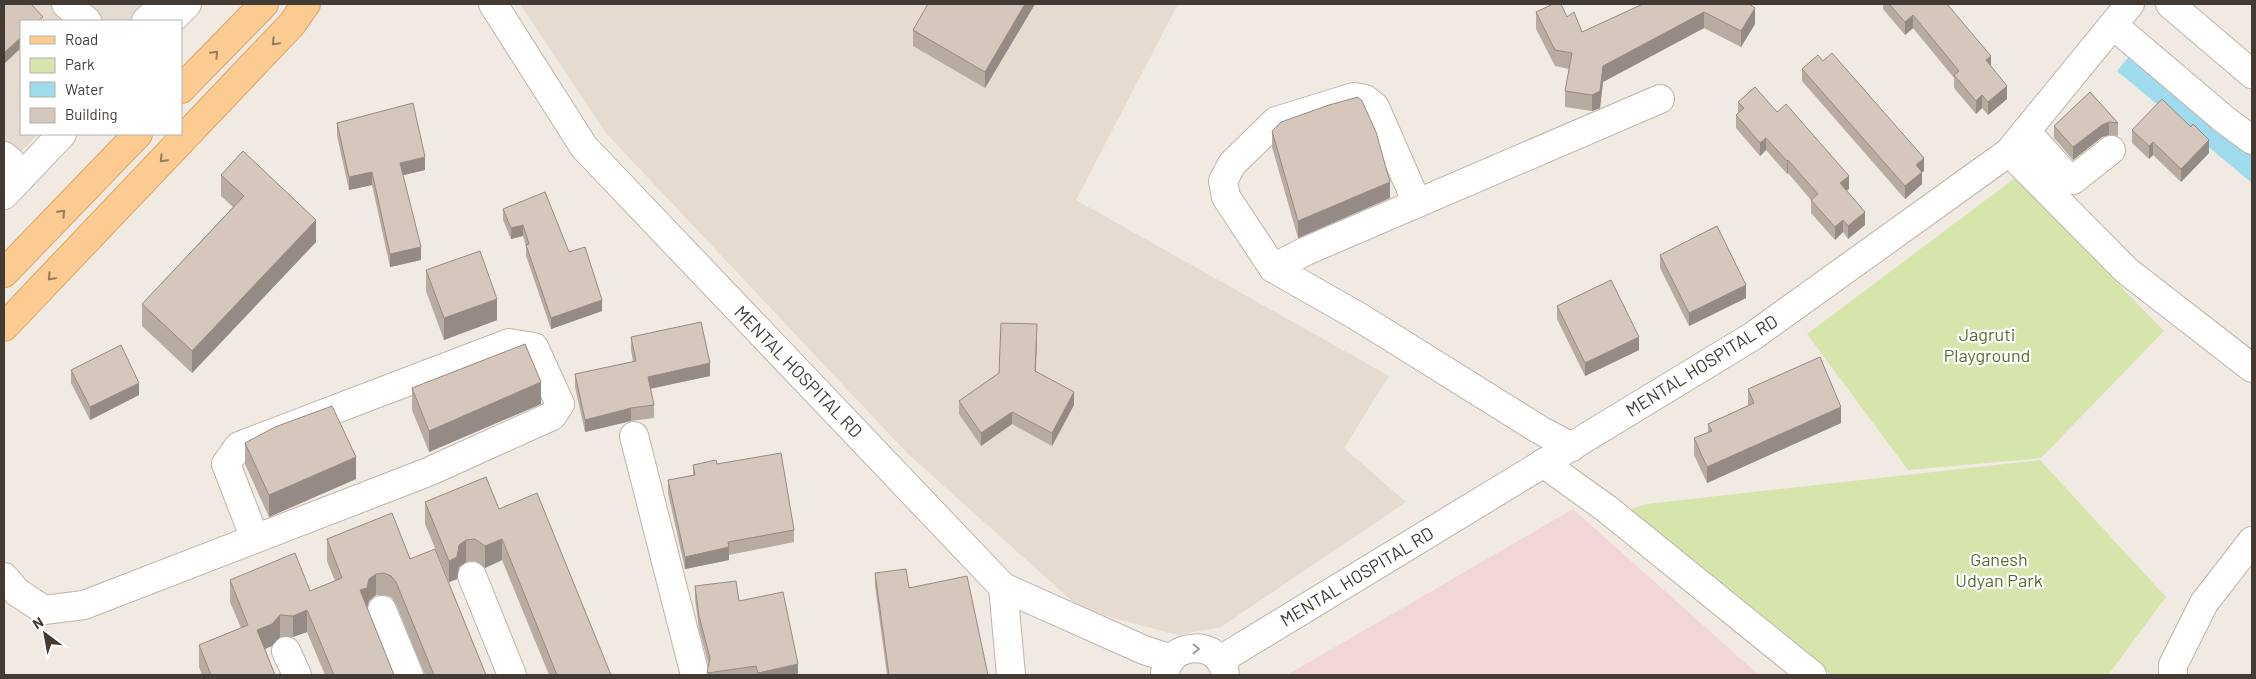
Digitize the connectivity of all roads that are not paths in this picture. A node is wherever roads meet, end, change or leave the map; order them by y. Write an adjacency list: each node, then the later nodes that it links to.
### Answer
1 (66, 4): 9 (street)
2 (163, 4): 10 (street)
3 (187, 4): 11 (street)
4 (264, 4): 14 (main road, one-way to 4)
5 (306, 4): 28 (main road, one-way to 28)
6 (493, 4): 37 (street, MENTAL HOSPITAL RD)
7 (2130, 4): 12 (street, MENTAL HOSPITAL RD)
8 (2170, 4): 13 (street)
9 (86, 20)
10 (147, 20)
11 (171, 20)
12 (2113, 25): 16 (street, MENTAL HOSPITAL RD); 20 (street)
13 (2252, 74)
14 (182, 88)
15 (1660, 99): 25 (street)
16 (2026, 131): 21 (street); 22 (street, MENTAL HOSPITAL RD)
17 (37, 135): 23 (street)
18 (61, 135): 24 (street)
19 (137, 135): 27 (main road, one-way to 19)
20 (2252, 140)
21 (2111, 150)
22 (2009, 152): 29 (street); 31 (street, MENTAL HOSPITAL RD)
23 (6, 162)
24 (4, 195)
25 (1417, 203): 26 (street); 26 (street)
26 (1273, 268): 31 (street)
27 (4, 273)
28 (4, 327)
29 (2252, 368)
30 (634, 436): 43 (street)
31 (1572, 447): 32 (street, MENTAL HOSPITAL RD)
32 (1543, 463): 40 (street, MENTAL HOSPITAL RD); 45 (street)
33 (255, 539): 33 (street); 36 (street)
34 (2252, 540): 46 (street)
35 (472, 576): 42 (street)
36 (4, 577)
37 (1003, 587): 39 (street, MENTAL HOSPITAL RD); 44 (street)
38 (382, 610): 41 (street)
39 (1168, 667): 40 (street, one-way to 40)
40 (1222, 668)
41 (409, 675)
42 (512, 675)
43 (695, 675)
44 (1011, 675)
45 (1812, 675)
46 (2173, 675)

